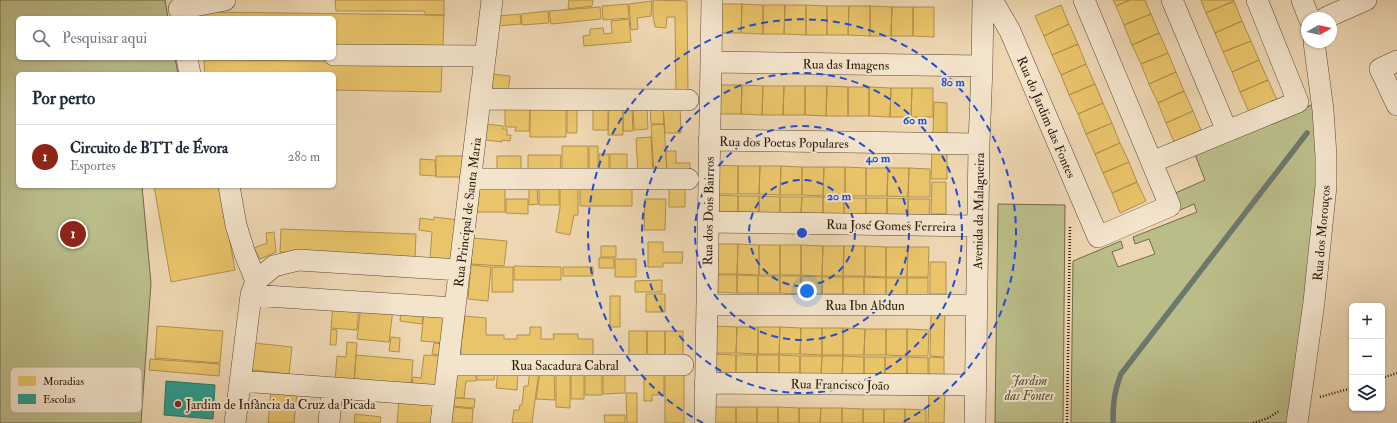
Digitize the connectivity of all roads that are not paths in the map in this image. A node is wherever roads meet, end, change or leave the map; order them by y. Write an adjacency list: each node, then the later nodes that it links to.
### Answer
1 (225, 0): 11 (street)
2 (492, 0): 16 (street, Rua Principal de Santa Maria)
3 (712, 0): 17 (street, Rua dos Dois Bairros)
4 (983, 0): 19 (street, Avenida da Malagueira)
5 (992, 0): 26 (street, Rua do Jardim das Fontes)
6 (1084, 0): 26 (street)
7 (1172, 0): 23 (street)
8 (1258, 0): 23 (street)
9 (1302, 0): 12 (street)
10 (1366, 0): 13 (street)
11 (179, 9)
12 (1307, 12)
13 (1337, 13)
14 (1315, 48): 49 (street, Rua dos Morouços)
15 (336, 55): 16 (street)
16 (485, 56): 20 (street, Rua Principal de Santa Maria)
17 (710, 62): 19 (street, Rua das Imagens); 24 (street, Rua dos Dois Bairros)
18 (1388, 65): 22 (street)
19 (982, 66): 25 (street, Avenida da Malagueira)
20 (480, 99): 21 (street); 27 (street, Rua Principal de Santa Maria)
21 (688, 100)
22 (1397, 105)
23 (1227, 131): 26 (street)
24 (709, 140): 25 (street, Rua dos Poetas Populares); 30 (street, Rua dos Dois Bairros)
25 (979, 144): 31 (street, Avenida da Malagueira)
26 (1152, 162)
27 (470, 179): 28 (street); 32 (street, Rua Principal de Santa Maria)
28 (688, 179)
29 (229, 188): 33 (street)
30 (708, 222): 31 (street, Rua José Gomes Ferreira); 34 (street, Rua dos Dois Bairros)
31 (977, 226): 35 (street, Avenida da Malagueira)
32 (460, 270): 33 (street); 36 (street, Rua Principal de Santa Maria)
33 (254, 288): 36 (street); 39 (street)
34 (706, 305): 35 (street, Rua Ibn Abdun); 40 (street, Rua dos Dois Bairros)
35 (976, 305): 41 (street, Avenida da Malagueira)
36 (455, 308): 37 (street, Rua Principal de Santa Maria)
37 (448, 365): 38 (street, Rua Sacadura Cabral); 43 (street, Rua Principal de Santa Maria)
38 (683, 365)
39 (240, 381): 42 (street); 44 (street)
40 (705, 383): 41 (street, Rua Francisco João); 47 (street, Rua dos Dois Bairros)
41 (975, 385): 48 (street, Avenida da Malagueira)
42 (332, 388): 43 (street); 45 (street)
43 (444, 396): 46 (street, Rua Principal de Santa Maria)
44 (235, 423)
45 (329, 423)
46 (441, 423)
47 (705, 423)
48 (975, 423)
49 (1297, 423)

